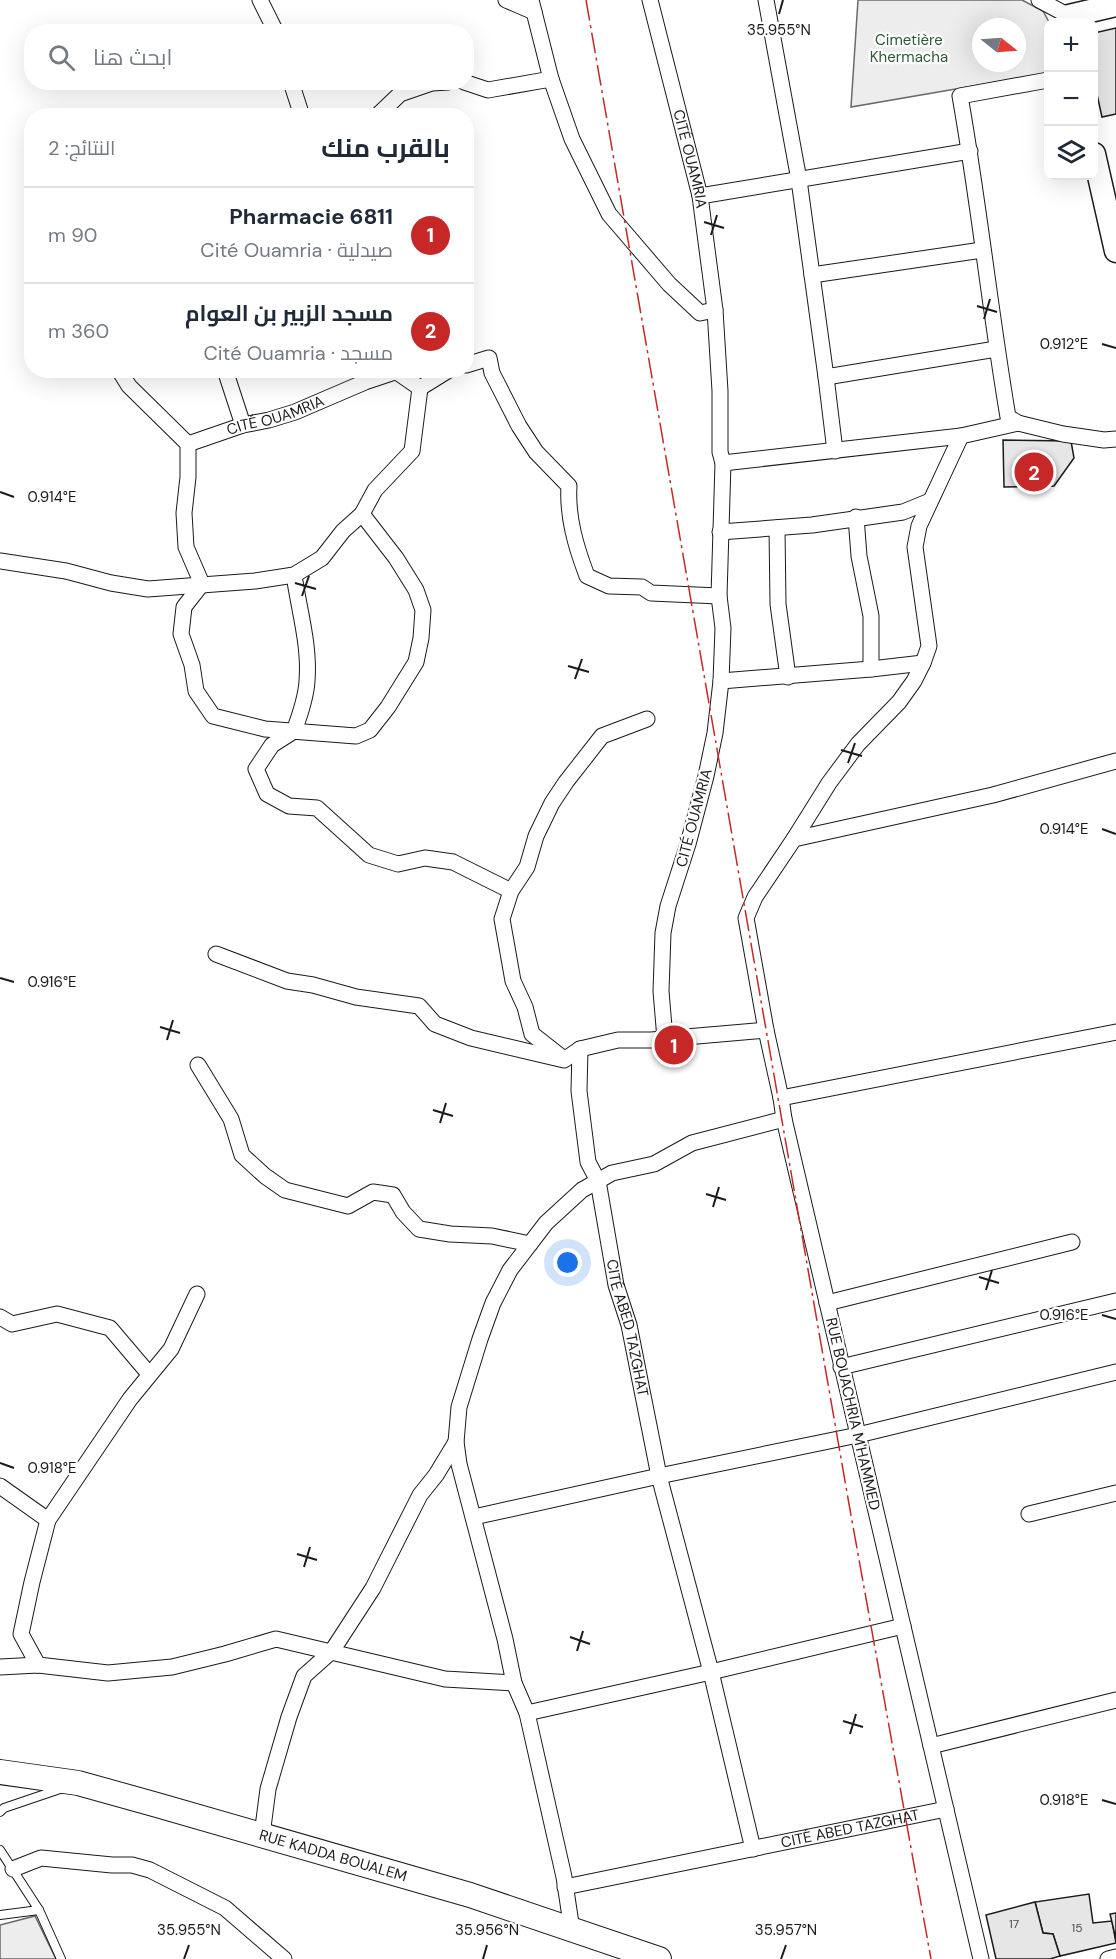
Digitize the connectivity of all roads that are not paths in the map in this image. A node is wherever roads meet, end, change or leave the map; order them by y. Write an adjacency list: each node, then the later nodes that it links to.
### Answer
1 (260, 0): 10 (street)
2 (506, 0): 7 (street)
3 (650, 0): 21 (street, CITÉ OUAMRIA)
4 (766, 0): 20 (street)
5 (1039, 0): 8 (street)
6 (1116, 5): 9 (street)
7 (532, 6): 11 (street)
8 (1066, 18)
9 (1071, 18)
10 (272, 24)
11 (551, 79): 13 (street); 25 (street)
12 (1044, 81): 18 (street)
13 (474, 85)
14 (294, 90): 16 (street)
15 (412, 90): 17 (street)
16 (299, 108)
17 (385, 108)
18 (970, 151): 20 (street); 22 (street)
19 (1098, 171): 23 (street)
20 (799, 180): 21 (street); 24 (street)
21 (700, 196): 25 (street, CITÉ OUAMRIA)
22 (982, 250): 24 (street); 26 (street)
23 (1116, 250)
24 (812, 276): 28 (street)
25 (715, 310): 41 (street, CITÉ OUAMRIA)
26 (996, 350): 28 (street); 35 (street)
27 (474, 363): 50 (street)
28 (826, 377): 40 (street)
29 (125, 378): 39 (street)
30 (228, 378): 36 (street)
31 (376, 378): 36 (street, CITÉ OUAMRIA)
32 (405, 378): 34 (street, CITÉ OUAMRIA)
33 (436, 378): 34 (street)
34 (420, 388): 43 (street)
35 (1018, 423): 37 (street); 38 (street)
36 (243, 425): 39 (street, CITÉ OUAMRIA)
37 (961, 436): 40 (street); 42 (street)
38 (1116, 439)
39 (188, 444): 49 (street)
40 (835, 451): 41 (street)
41 (723, 463): 46 (street, CITÉ OUAMRIA)
42 (930, 501): 44 (street); 51 (street)
43 (363, 514): 48 (street); 56 (street)
44 (856, 517): 45 (street); 52 (street)
45 (777, 528): 46 (street); 53 (street)
46 (720, 532): 50 (street, CITÉ OUAMRIA)
47 (0, 561): 49 (street)
48 (294, 575): 49 (street); 56 (street)
49 (202, 584): 56 (street)
50 (719, 596): 54 (street, CITÉ OUAMRIA)
51 (923, 663): 52 (street); 58 (street, RUE BOUACHRIA M'HAMMED)
52 (871, 669): 53 (street)
53 (788, 677): 54 (street)
54 (721, 681): 63 (street, CITÉ OUAMRIA)
55 (647, 719): 59 (street)
56 (294, 731): 59 (street)
57 (1116, 761): 58 (street)
58 (794, 838): 61 (street, RUE BOUACHRIA M'HAMMED)
59 (511, 891): 65 (street)
60 (216, 954): 65 (street)
61 (766, 1030): 63 (street); 67 (street, RUE BOUACHRIA M'HAMMED)
62 (1116, 1032): 67 (street)
63 (665, 1039): 64 (street)
64 (580, 1049): 65 (street); 69 (street, CITÉ ABED TAZGHAT)
65 (564, 1060)
66 (198, 1065): 71 (street)
67 (781, 1098): 68 (street, RUE BOUACHRIA M'HAMMED)
68 (784, 1119): 69 (street); 74 (street, RUE BOUACHRIA M'HAMMED)
69 (598, 1181): 71 (street); 81 (street, CITÉ ABED TAZGHAT)
70 (1071, 1242): 74 (street)
71 (530, 1244): 80 (street)
72 (198, 1294): 78 (street)
73 (1116, 1300): 76 (street)
74 (826, 1303): 76 (street, RUE BOUACHRIA M'HAMMED)
75 (0, 1317): 78 (street)
76 (841, 1367): 79 (street, RUE BOUACHRIA M'HAMMED)
77 (1116, 1372): 79 (street)
78 (149, 1374): 86 (street)
79 (858, 1435): 81 (street); 87 (street, RUE BOUACHRIA M'HAMMED)
80 (456, 1442): 85 (street); 88 (street)
81 (659, 1476): 85 (street); 91 (street, CITÉ ABED TAZGHAT)
82 (0, 1486): 86 (street)
83 (1116, 1493): 84 (street)
84 (1029, 1514)
85 (474, 1517): 92 (street)
86 (48, 1520): 89 (street)
87 (903, 1626): 91 (street); 95 (street, RUE BOUACHRIA M'HAMMED)
88 (332, 1651): 89 (street); 92 (street); 100 (street)
89 (38, 1665): 90 (street)
90 (0, 1667)
91 (711, 1672): 94 (street); 101 (street, CITÉ ABED TAZGHAT)
92 (514, 1683): 94 (street)
93 (1116, 1700): 95 (street)
94 (527, 1713): 104 (street)
95 (931, 1746): 98 (street, RUE BOUACHRIA M'HAMMED)
96 (0, 1772): 97 (main road, RUE KADDA BOUALEM)
97 (78, 1783): 99 (lane); 100 (main road, RUE KADDA BOUALEM)
98 (946, 1809): 101 (street, CITÉ ABED TAZGHAT); 112 (street, RUE BOUACHRIA M'HAMMED)
99 (0, 1812)
100 (262, 1835): 107 (main road, RUE KADDA BOUALEM)
101 (753, 1849): 104 (street, CITÉ ABED TAZGHAT)
102 (0, 1850): 103 (lane)
103 (13, 1869): 105 (lane); 110 (street)
104 (565, 1887): 107 (street)
105 (39, 1910): 106 (lane); 109 (lane)
106 (0, 1915)
107 (572, 1930): 111 (main road, RUE KADDA BOUALEM)
108 (1116, 1957): 113 (street)
109 (61, 1959)
110 (284, 1959)
111 (659, 1959)
112 (981, 1959)
113 (1108, 1959)

